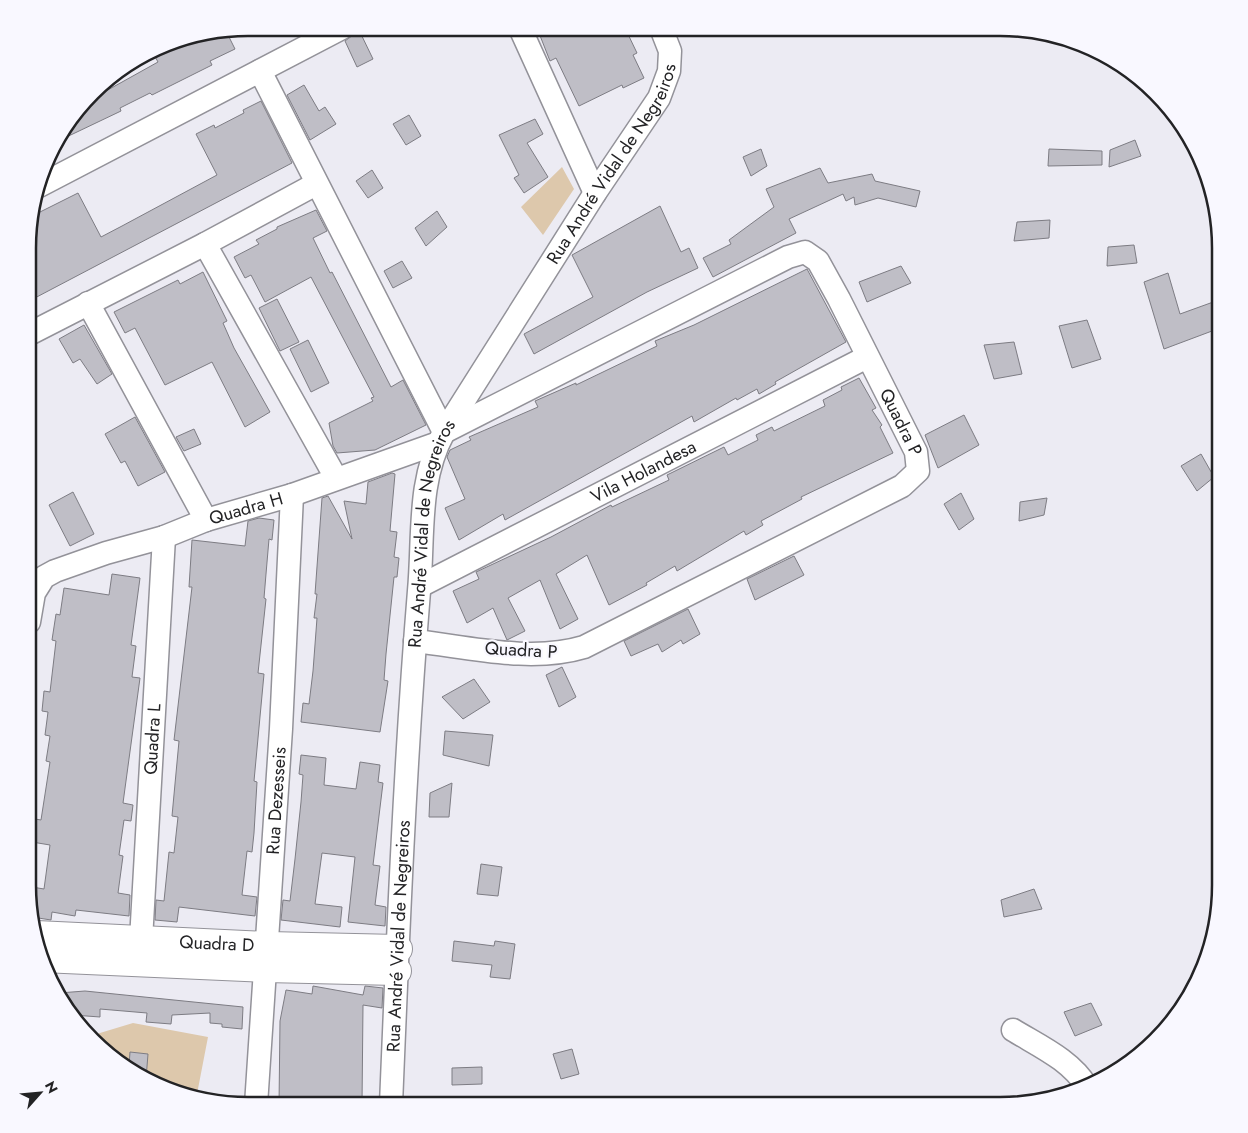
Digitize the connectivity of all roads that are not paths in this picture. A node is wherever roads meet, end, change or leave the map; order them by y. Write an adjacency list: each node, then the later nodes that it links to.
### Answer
1 (326, 36): 4 (street)
2 (524, 36): 7 (street)
3 (664, 36): 7 (street, Rua André Vidal de Negreiros)
4 (260, 70): 5 (street); 6 (street)
5 (47, 182)
6 (316, 184): 8 (street); 12 (street)
7 (595, 193): 12 (street, Rua André Vidal de Negreiros)
8 (205, 244): 9 (street); 13 (street)
9 (88, 303): 10 (street); 15 (street)
10 (36, 330)
11 (868, 357): 12 (street, Quadra P); 17 (street, Vila Holandesa); 19 (street, Quadra P)
12 (441, 437): 13 (street, Quadra H); 17 (street, Rua André Vidal de Negreiros)
13 (336, 478): 14 (street, Quadra H)
14 (292, 494): 15 (street, Quadra H); 22 (street, Rua Dezesseis)
15 (206, 520): 16 (street, Quadra H)
16 (164, 537): 18 (street, Quadra H); 21 (street, Quadra L)
17 (420, 586): 19 (street, Rua André Vidal de Negreiros)
18 (36, 590)
19 (415, 641): 24 (street, Rua André Vidal de Negreiros)
20 (42, 935): 21 (street, Quadra D)
21 (141, 940): 22 (street, Quadra D)
22 (267, 957): 23 (street, Quadra D); 24 (street, Quadra D); 27 (street, Rua Dezesseis)
23 (50, 958)
24 (397, 960): 28 (street, Rua André Vidal de Negreiros)
25 (1013, 1030): 26 (street)
26 (1083, 1080)
27 (257, 1097)
28 (391, 1097)

